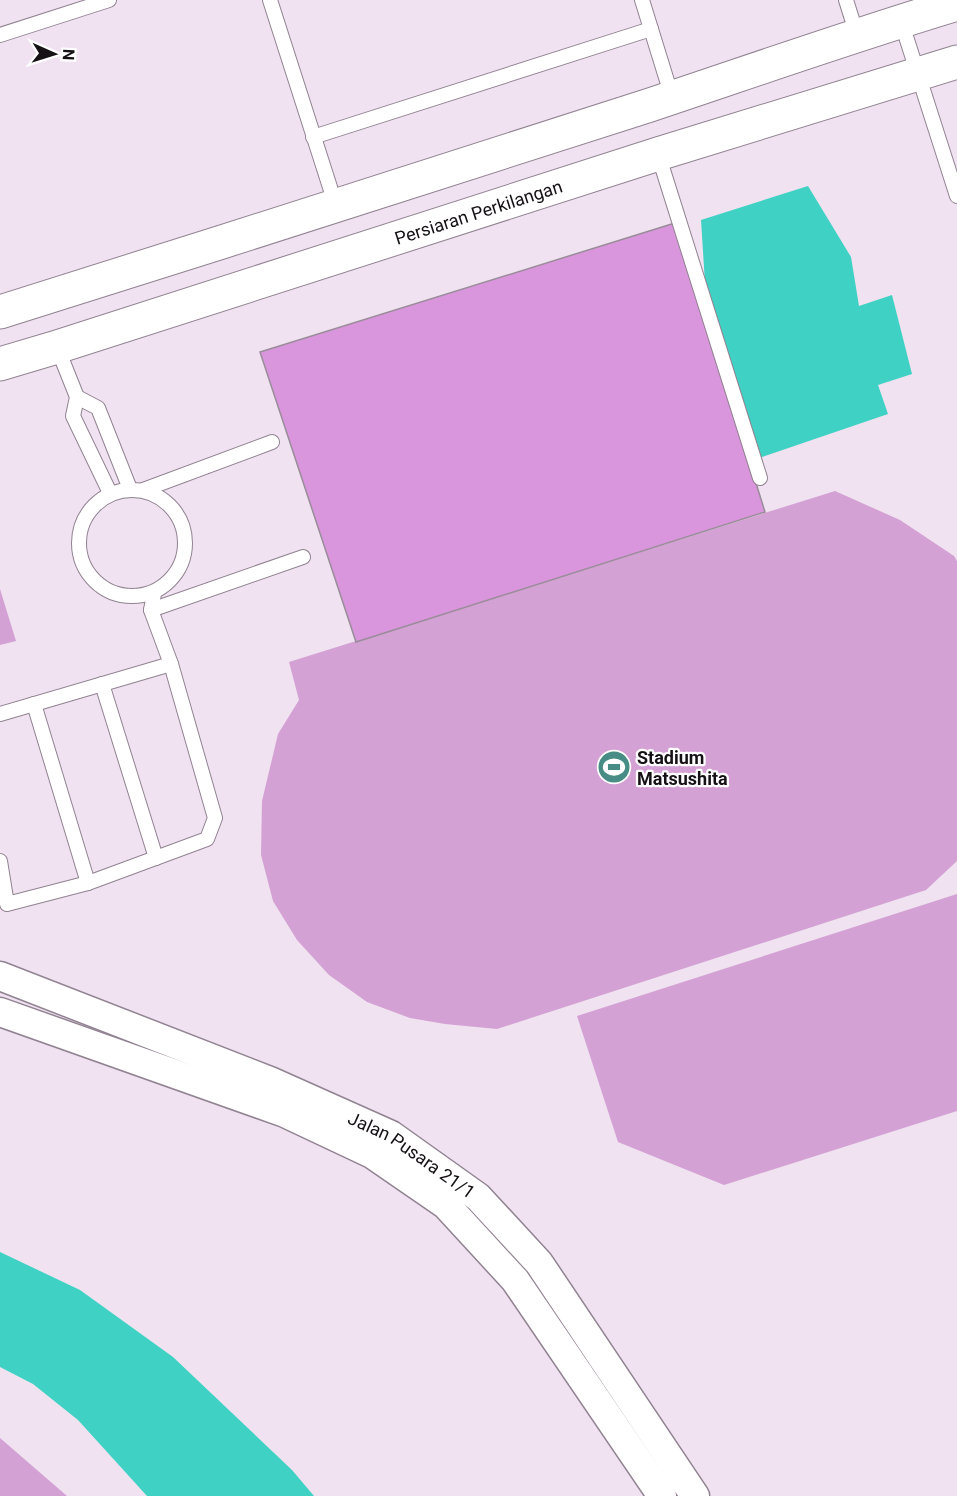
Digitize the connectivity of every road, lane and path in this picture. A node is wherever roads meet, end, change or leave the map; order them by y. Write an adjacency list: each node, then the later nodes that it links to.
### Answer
1 (109, 0): 8 (lane)
2 (270, 0): 13 (lane)
3 (642, 0): 7 (lane)
4 (846, 0): 9 (lane)
5 (957, 4): 6 (main road)
6 (901, 21): 9 (main road); 11 (lane)
7 (651, 29): 12 (lane); 13 (lane)
8 (0, 35)
9 (857, 35): 12 (main road)
10 (957, 62): 11 (main road, Persiaran Perkilangan)
11 (918, 73): 14 (main road, Persiaran Perkilangan); 15 (lane)
12 (672, 97): 17 (main road)
13 (313, 137): 17 (lane)
14 (658, 154): 20 (main road, Persiaran Perkilangan); 24 (lane)
15 (954, 175): 16 (lane)
16 (957, 196)
17 (336, 206): 18 (main road)
18 (41, 299): 19 (main road); 20 (main road)
19 (0, 312)
20 (57, 347): 21 (main road, Persiaran Perkilangan); 22 (lane)
21 (0, 364)
22 (77, 397): 25 (lane); 26 (lane)
23 (272, 442): 25 (lane)
24 (760, 478)
25 (137, 489): 26 (lane); 28 (lane)
26 (110, 493): 28 (lane)
27 (303, 557): 29 (lane)
28 (154, 594): 29 (lane)
29 (151, 610): 30 (lane)
30 (171, 664): 31 (lane); 34 (lane)
31 (102, 684): 32 (lane); 34 (lane)
32 (34, 704): 33 (lane); 36 (lane)
33 (0, 714)
34 (156, 858): 36 (lane)
35 (0, 861): 36 (lane)
36 (88, 882)
37 (0, 976): 40 (street, Jalan Pusara 21/1)
38 (0, 1012): 39 (street, Jalan Pusara 21/1)
39 (662, 1496)
40 (695, 1496)

